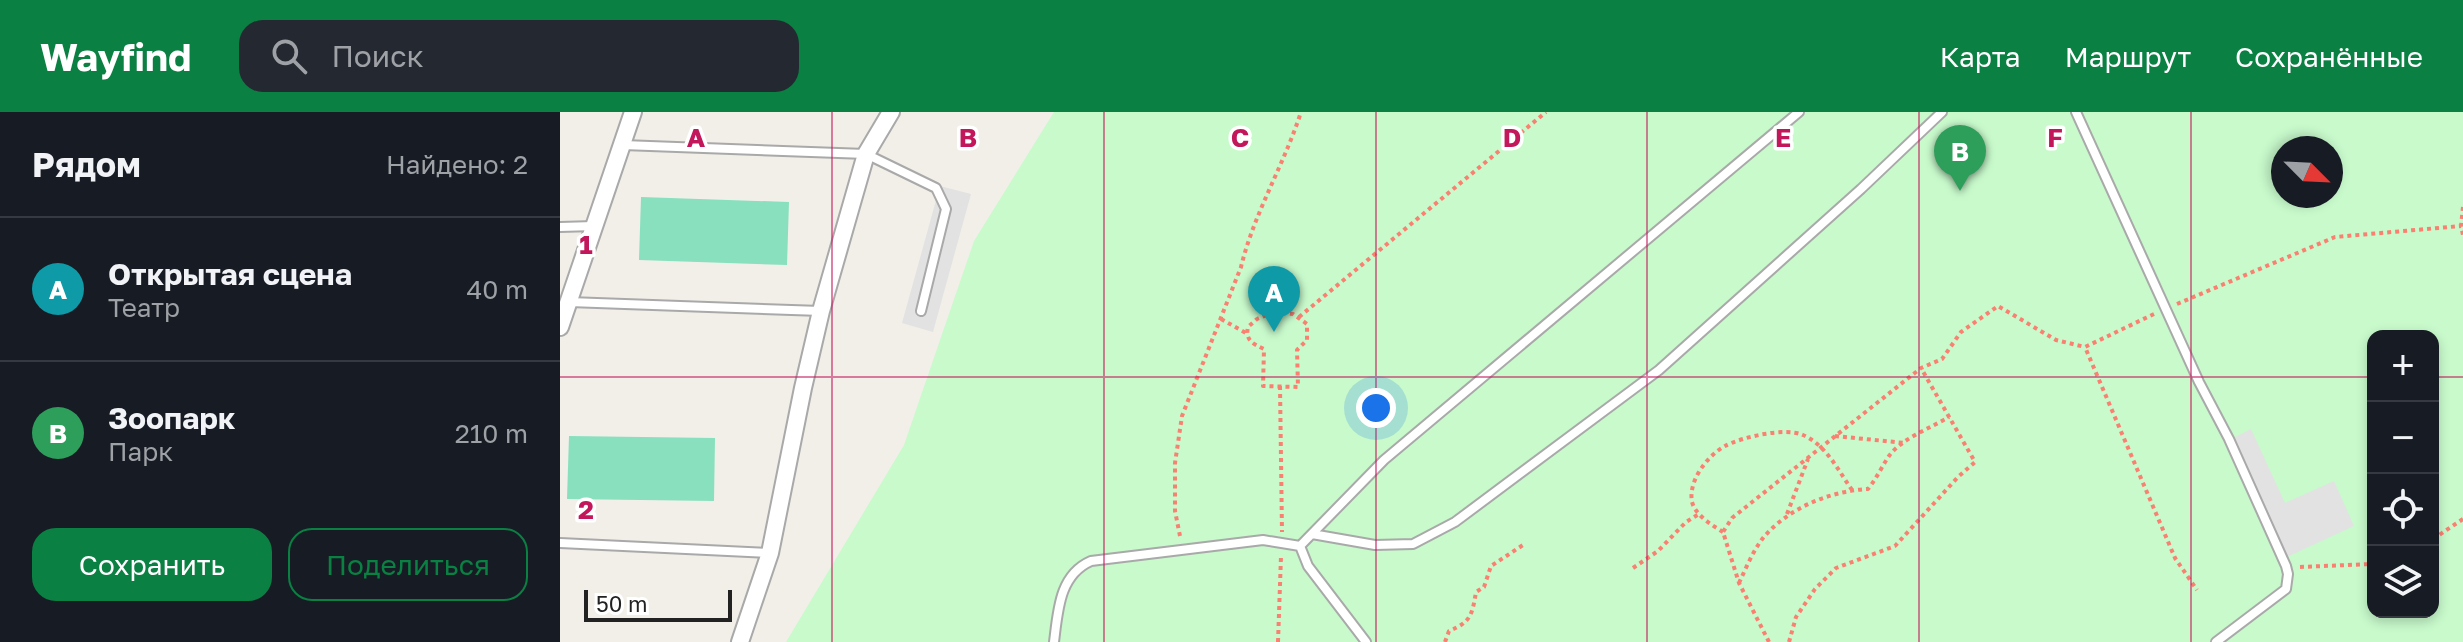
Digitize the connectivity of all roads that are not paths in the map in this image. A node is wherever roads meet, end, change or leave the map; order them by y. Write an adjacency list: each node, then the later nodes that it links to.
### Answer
1 (633, 112): 6 (street)
2 (891, 112): 7 (street)
3 (1799, 112): 14 (lane)
4 (1942, 112): 14 (lane)
5 (2076, 112): 21 (lane)
6 (622, 145): 7 (lane); 8 (street)
7 (866, 154): 11 (street); 12 (lane)
8 (595, 226): 9 (lane); 10 (street)
9 (560, 227)
10 (568, 302): 11 (lane); 13 (street)
11 (821, 311): 17 (street)
12 (921, 311)
13 (560, 327)
14 (1312, 534): 16 (lane)
15 (560, 543): 17 (lane)
16 (1300, 546): 19 (lane); 20 (lane)
17 (770, 553): 18 (street)
18 (740, 642)
19 (1054, 642)
20 (1366, 642)
21 (2216, 642)

